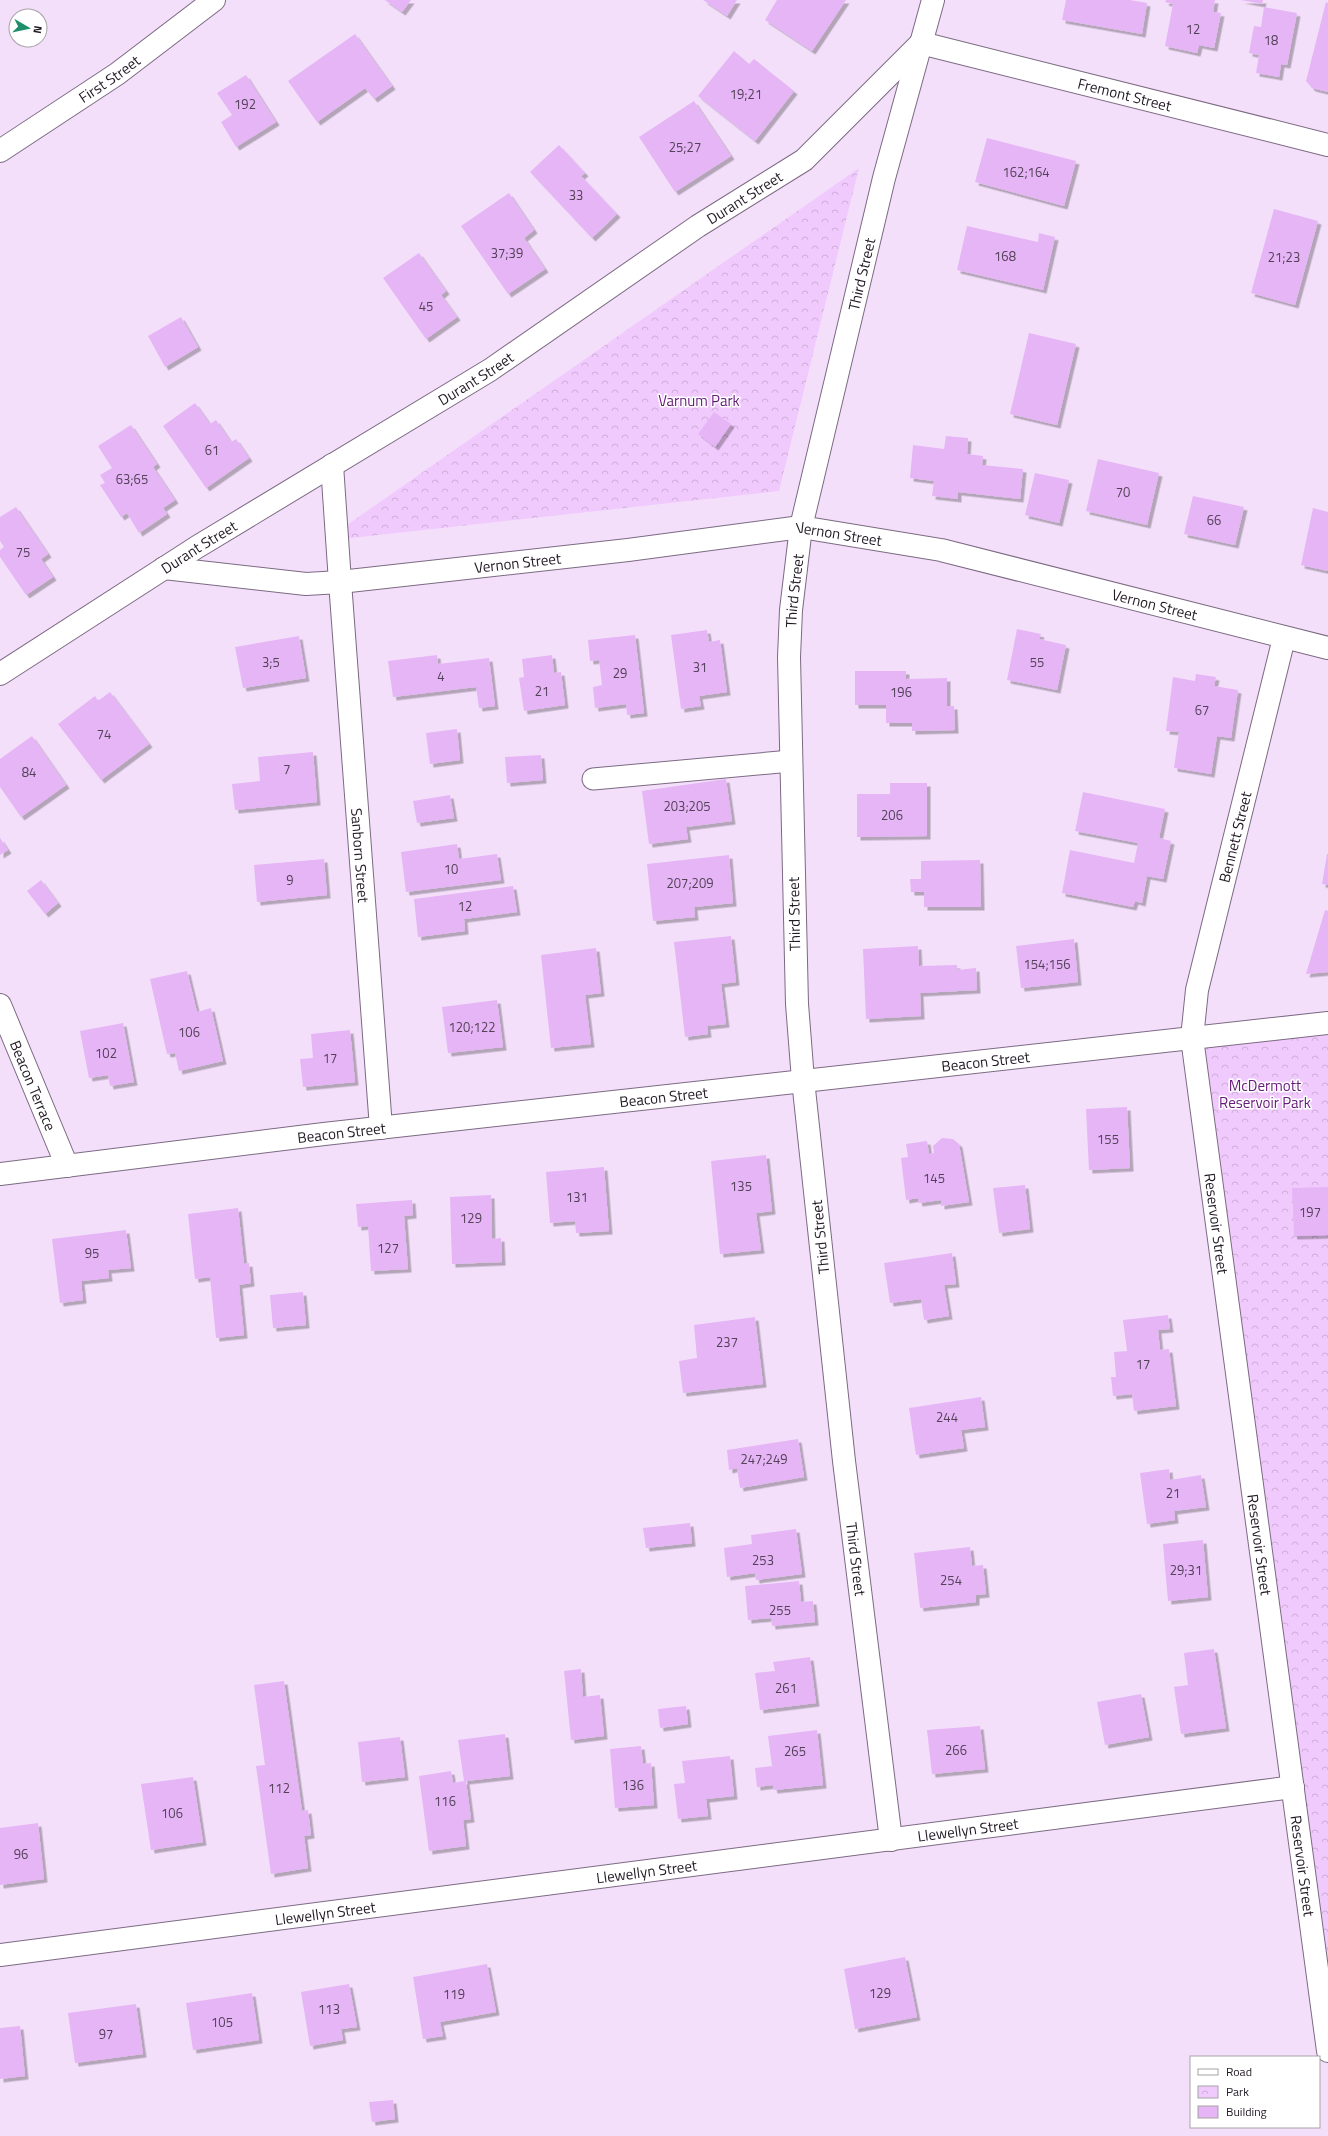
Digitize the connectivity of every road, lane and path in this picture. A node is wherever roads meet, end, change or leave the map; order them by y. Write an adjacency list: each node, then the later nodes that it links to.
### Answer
1 (214, 0): 5 (street, First Street)
2 (933, 0): 3 (street, Third Street)
3 (921, 43): 4 (street, Fremont Street); 6 (street, Durant Street); 7 (street, Third Street)
4 (1328, 145)
5 (0, 150)
6 (332, 465): 8 (street, Durant Street); 9 (street)
7 (801, 527): 9 (street, Vernon Street); 10 (street, Vernon Street); 13 (street, Third Street)
8 (164, 568): 9 (street, Vernon Street); 12 (street, Durant Street)
9 (340, 582): 19 (street, Sanborn Street)
10 (1284, 638): 11 (street, Vernon Street); 17 (street, Bennett Street)
11 (1328, 648)
12 (0, 674)
13 (791, 761): 14 (lane); 18 (street, Third Street)
14 (593, 779)
15 (0, 1005): 20 (street, Beacon Terrace)
16 (1328, 1023): 17 (street, Beacon Street)
17 (1192, 1038): 18 (street, Beacon Street); 22 (street, Reservoir Street)
18 (803, 1080): 19 (street, Beacon Street); 23 (street, Third Street)
19 (381, 1128): 20 (street, Beacon Street)
20 (67, 1166): 21 (street, Beacon Street)
21 (0, 1174)
22 (1293, 1788): 23 (street, Llewellyn Street); 25 (street, Reservoir Street)
23 (891, 1840): 24 (street, Llewellyn Street)
24 (0, 1955)
25 (1328, 2052)

